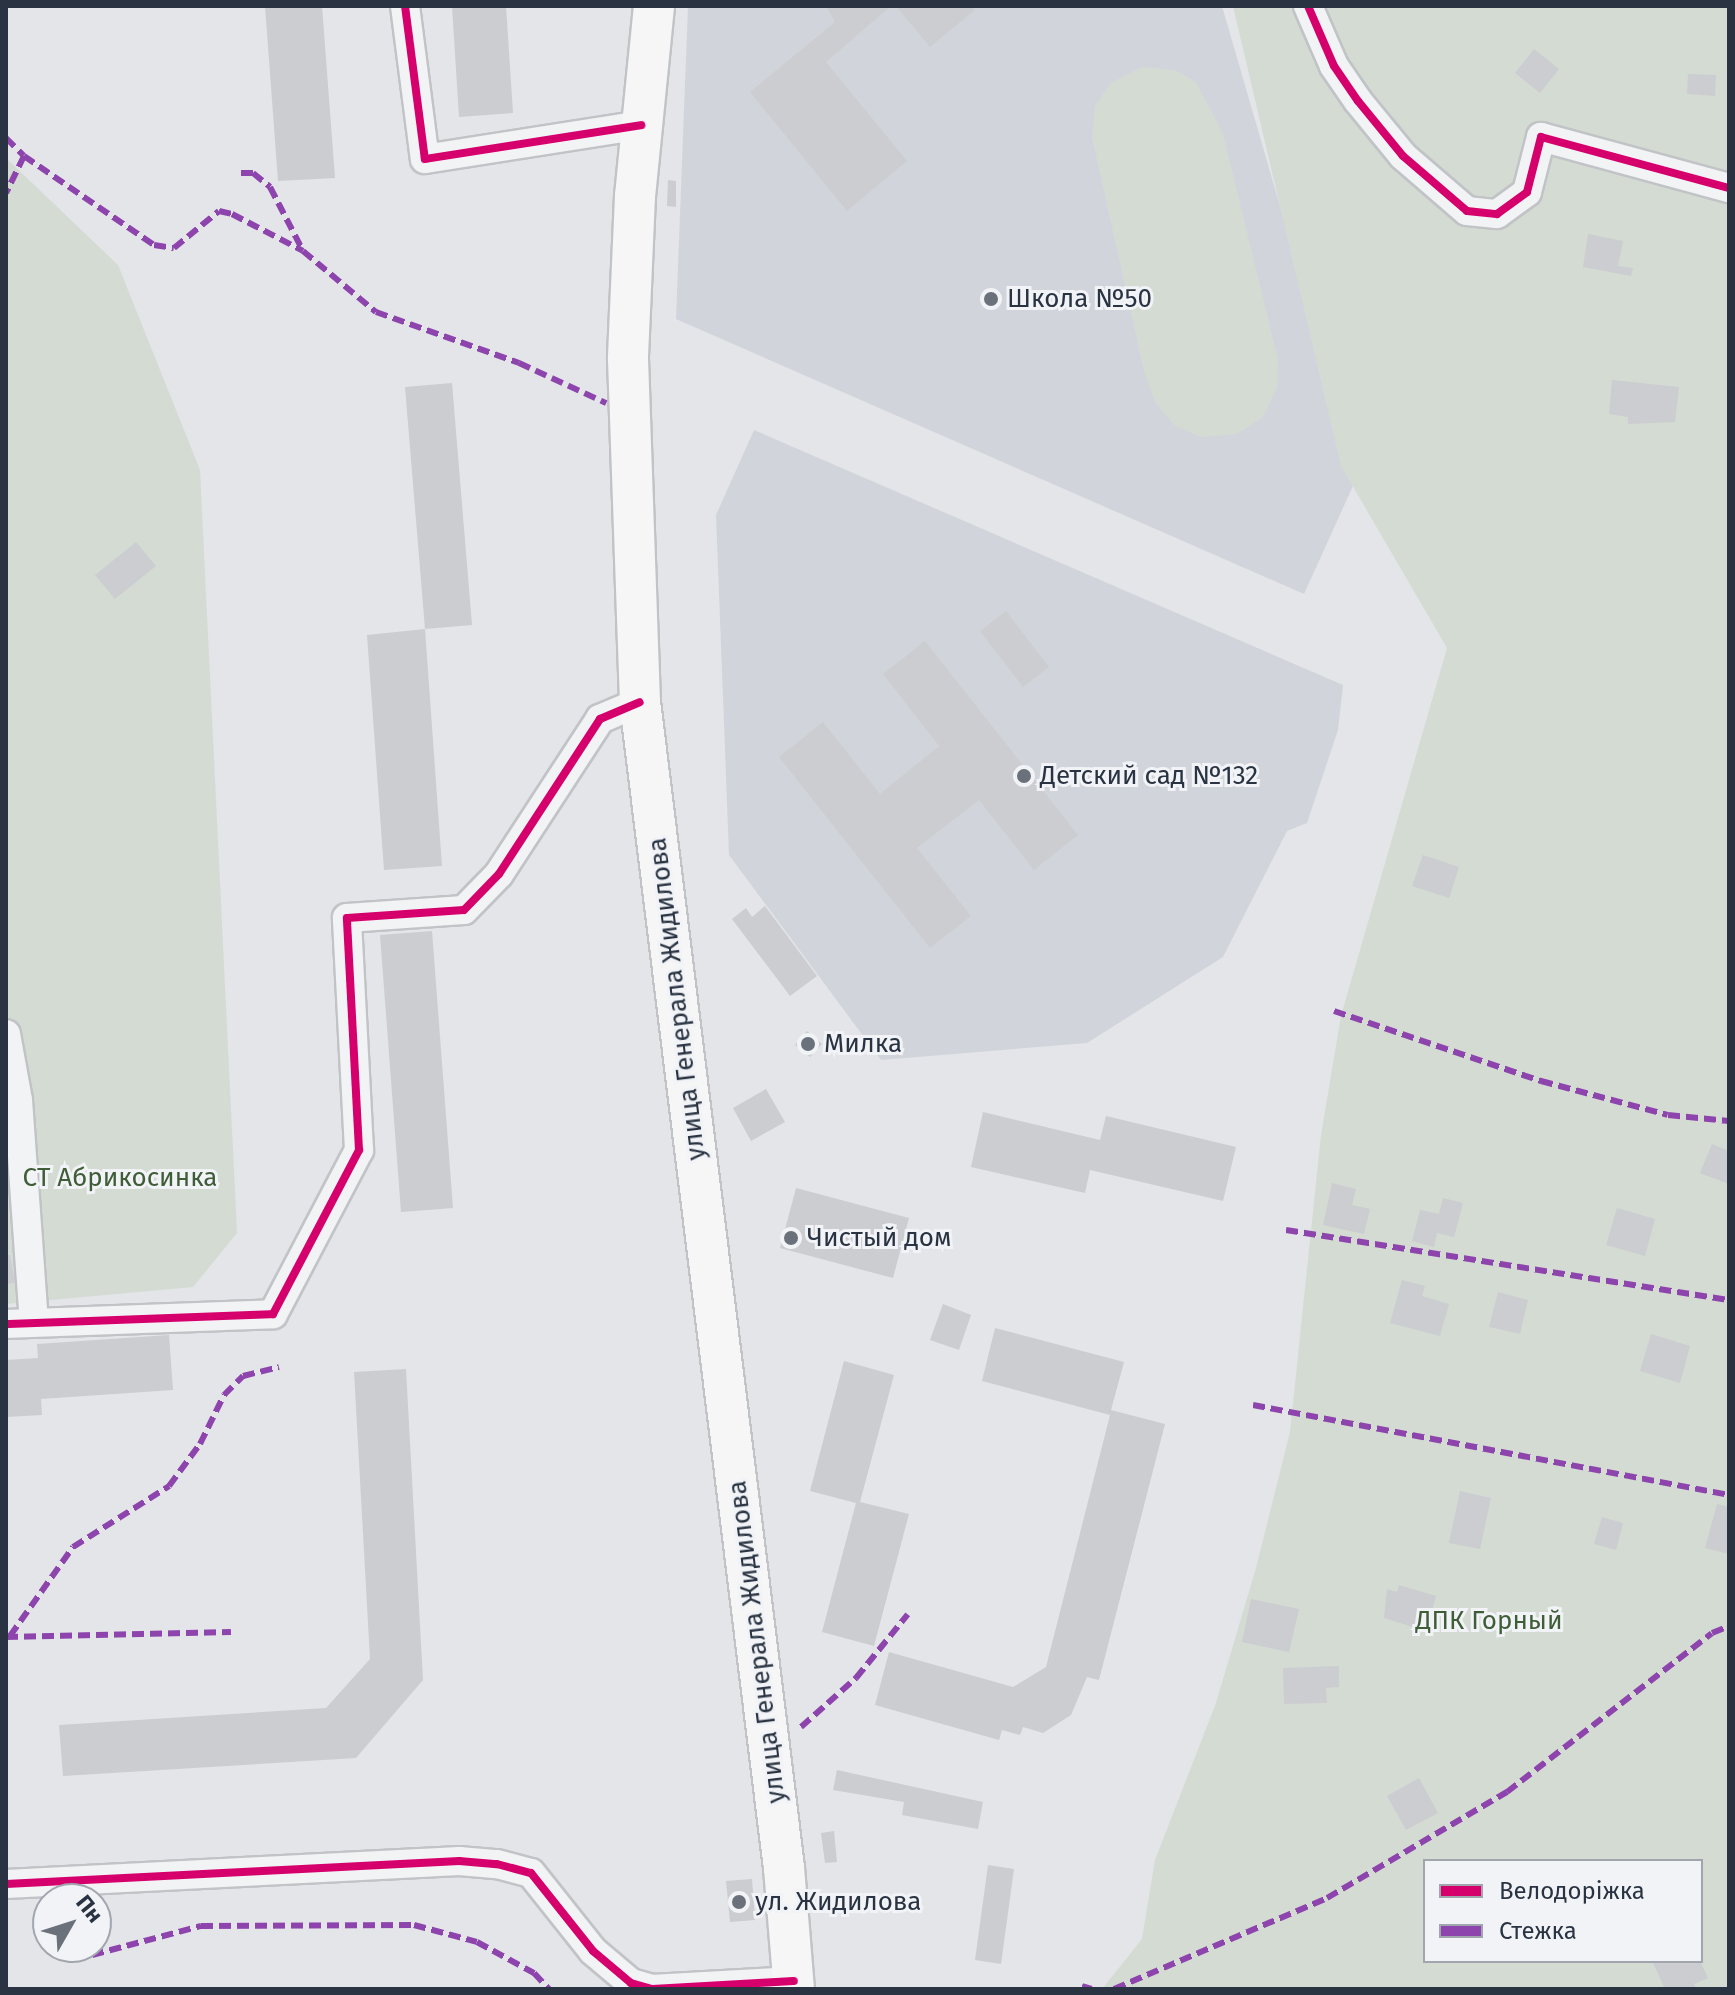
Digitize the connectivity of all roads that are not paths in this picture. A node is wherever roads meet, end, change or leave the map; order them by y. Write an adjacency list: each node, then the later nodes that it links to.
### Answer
1 (405, 6): 4 (street)
2 (654, 6): 4 (main road, улица Генерала Жидилова)
3 (1308, 6): 5 (street)
4 (641, 125): 6 (main road, улица Генерала Жидилова)
5 (1729, 188)
6 (640, 702): 8 (street); 10 (main road, улица Генерала Жидилова)
7 (6, 1034): 8 (street)
8 (20, 1323)
9 (6, 1884): 10 (street)
10 (794, 1985)

